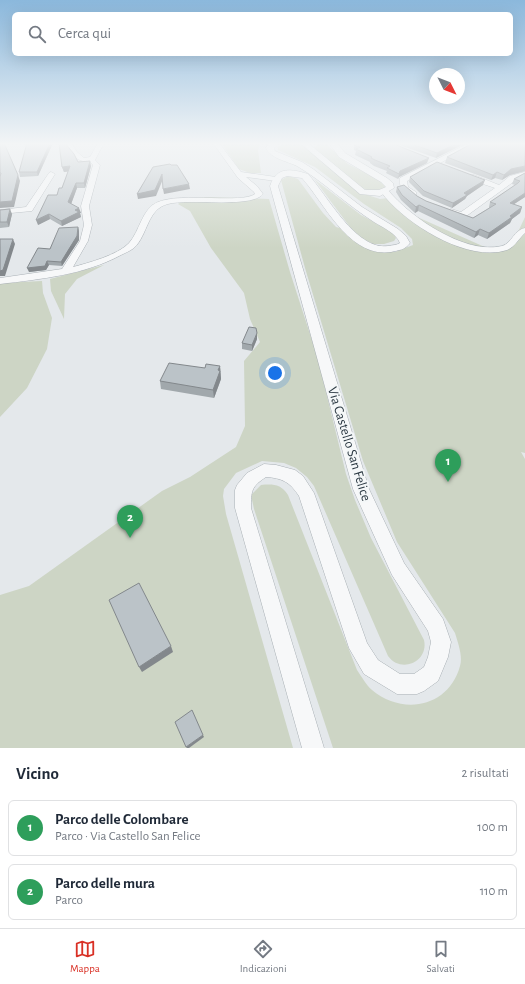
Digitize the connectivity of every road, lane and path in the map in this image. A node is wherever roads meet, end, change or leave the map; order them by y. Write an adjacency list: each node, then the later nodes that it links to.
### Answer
1 (48, 178): 17 (street)
2 (93, 178): 19 (street)
3 (241, 178): 19 (street)
4 (268, 178): 12 (street)
5 (306, 178): 6 (street)
6 (319, 178)
7 (346, 178): 14 (street)
8 (379, 178): 14 (street)
9 (407, 178): 15 (street)
10 (475, 178): 13 (street)
11 (513, 178): 13 (street)
12 (276, 179): 21 (street, Via Castello San Felice)
13 (499, 187): 16 (street)
14 (385, 192): 18 (street)
15 (419, 198)
16 (441, 207)
17 (0, 212)
18 (525, 230)
19 (66, 271): 20 (street)
20 (0, 281)
21 (313, 748)

